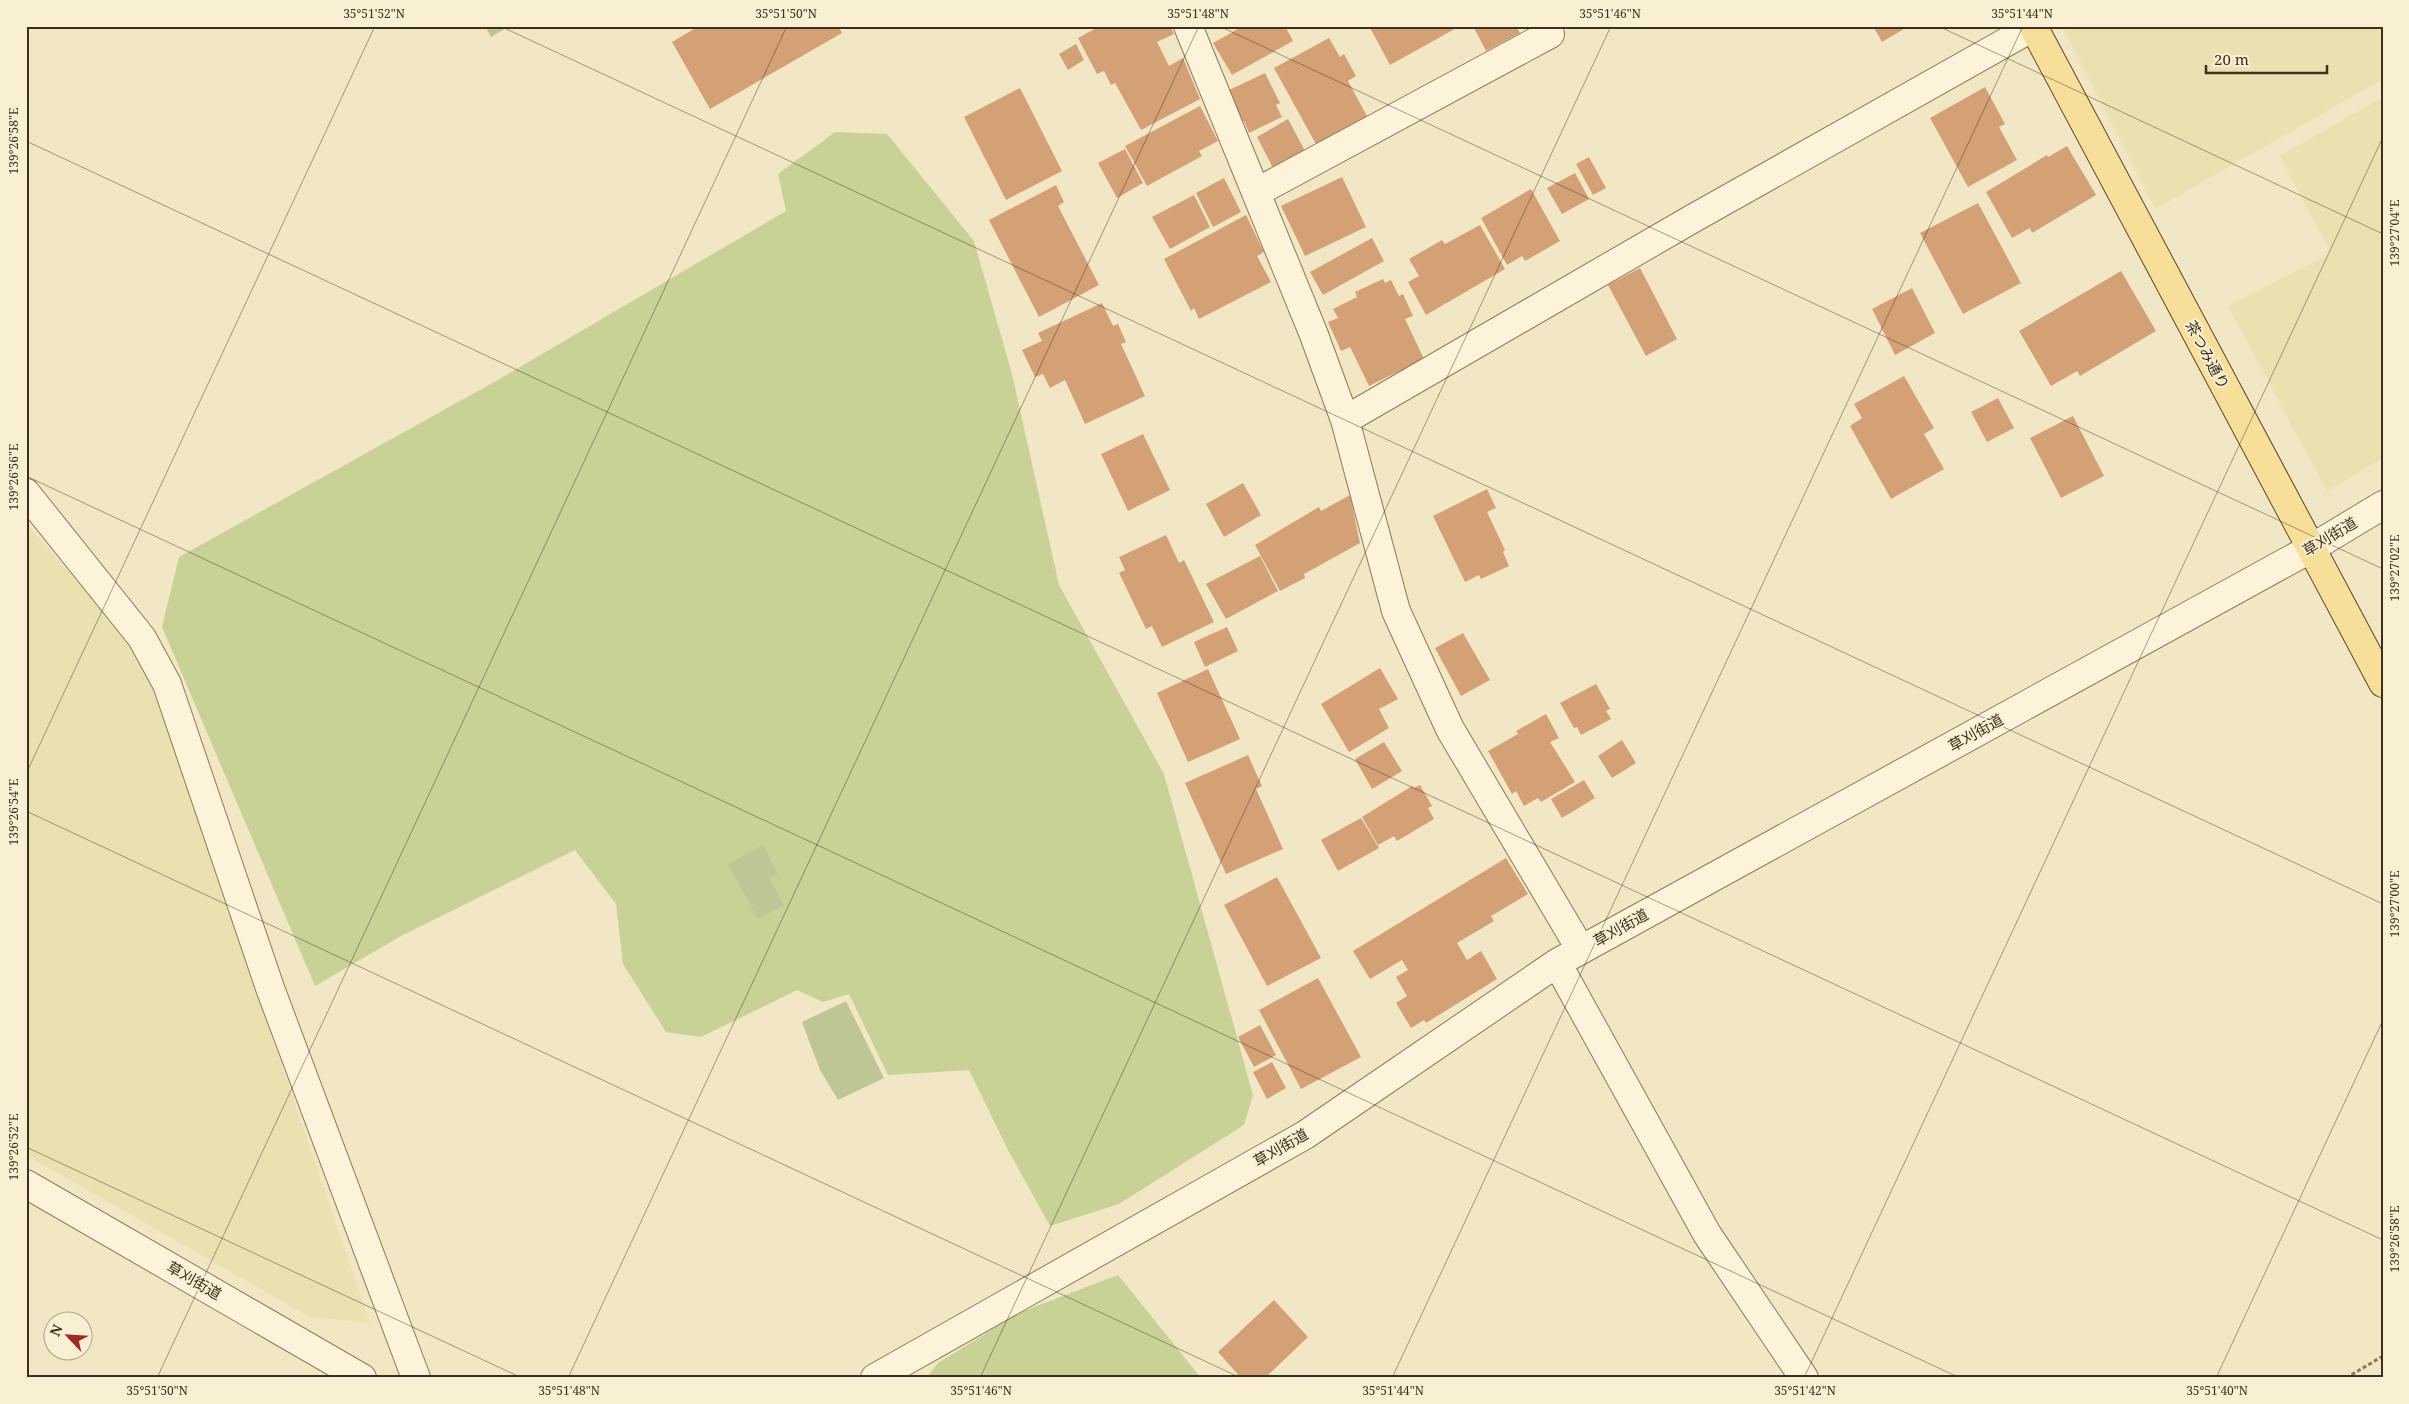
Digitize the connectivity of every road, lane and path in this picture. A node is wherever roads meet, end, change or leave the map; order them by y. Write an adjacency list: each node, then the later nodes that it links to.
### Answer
1 (1188, 26): 4 (street)
2 (2033, 26): 5 (street); 8 (main road, 茶つみ通り)
3 (1550, 34): 4 (street)
4 (1257, 192): 5 (street)
5 (1345, 420): 10 (street)
6 (26, 493): 15 (street)
7 (2383, 505): 8 (street, 草刈街道)
8 (2310, 549): 9 (main road, 茶つみ通り); 10 (street, 草刈街道)
9 (2383, 683)
10 (1581, 950): 11 (street, 草刈街道)
11 (1557, 963): 16 (street, 草刈街道); 17 (street)
12 (26, 1184): 14 (street, 草刈街道)
13 (2383, 1356): 18 (path)
14 (362, 1378)
15 (416, 1378)
16 (875, 1378)
17 (1804, 1378)
18 (2346, 1378)

